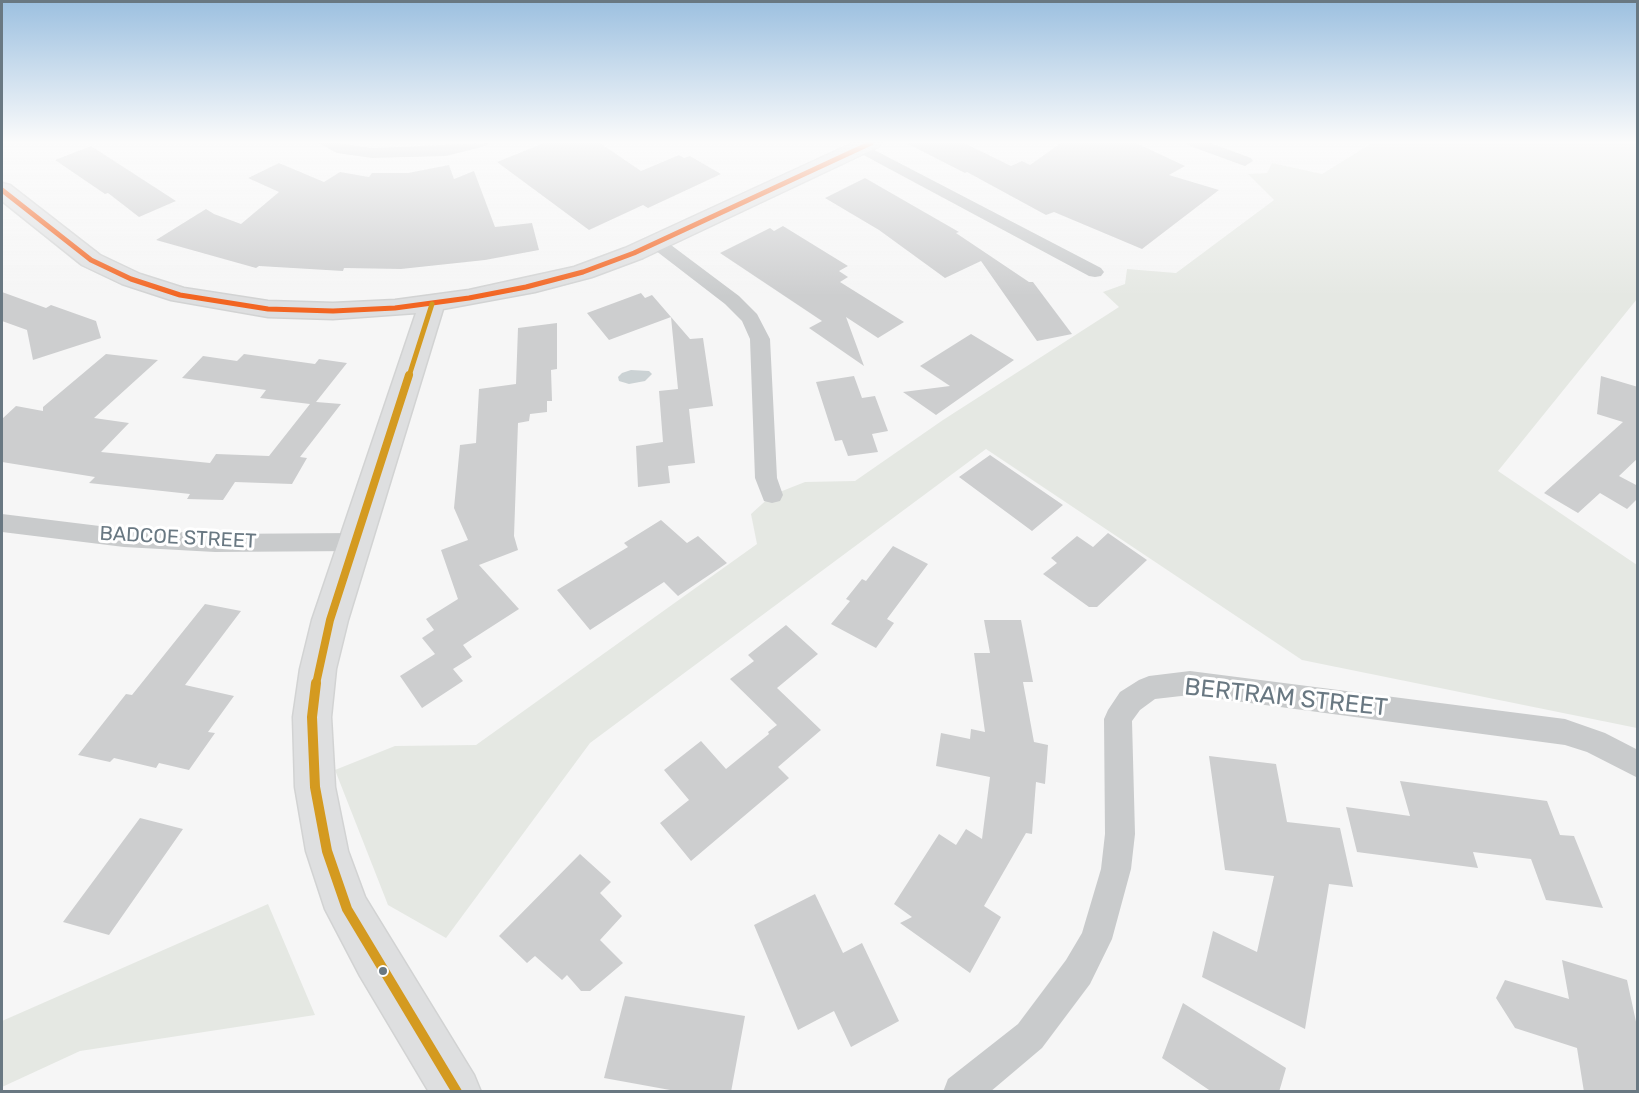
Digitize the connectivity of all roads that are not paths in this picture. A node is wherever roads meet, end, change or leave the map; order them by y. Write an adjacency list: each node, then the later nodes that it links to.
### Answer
1 (7, 194): 6 (street)
2 (763, 194): 4 (street)
3 (953, 194): 5 (street)
4 (657, 243): 6 (street); 7 (street)
5 (1095, 272)
6 (432, 304): 9 (street)
7 (772, 495)
8 (2, 523): 9 (street, BADCOE STREET)
9 (356, 542): 11 (street)
10 (1638, 765): 12 (street, BERTRAM STREET)
11 (457, 1092)
12 (961, 1092)

